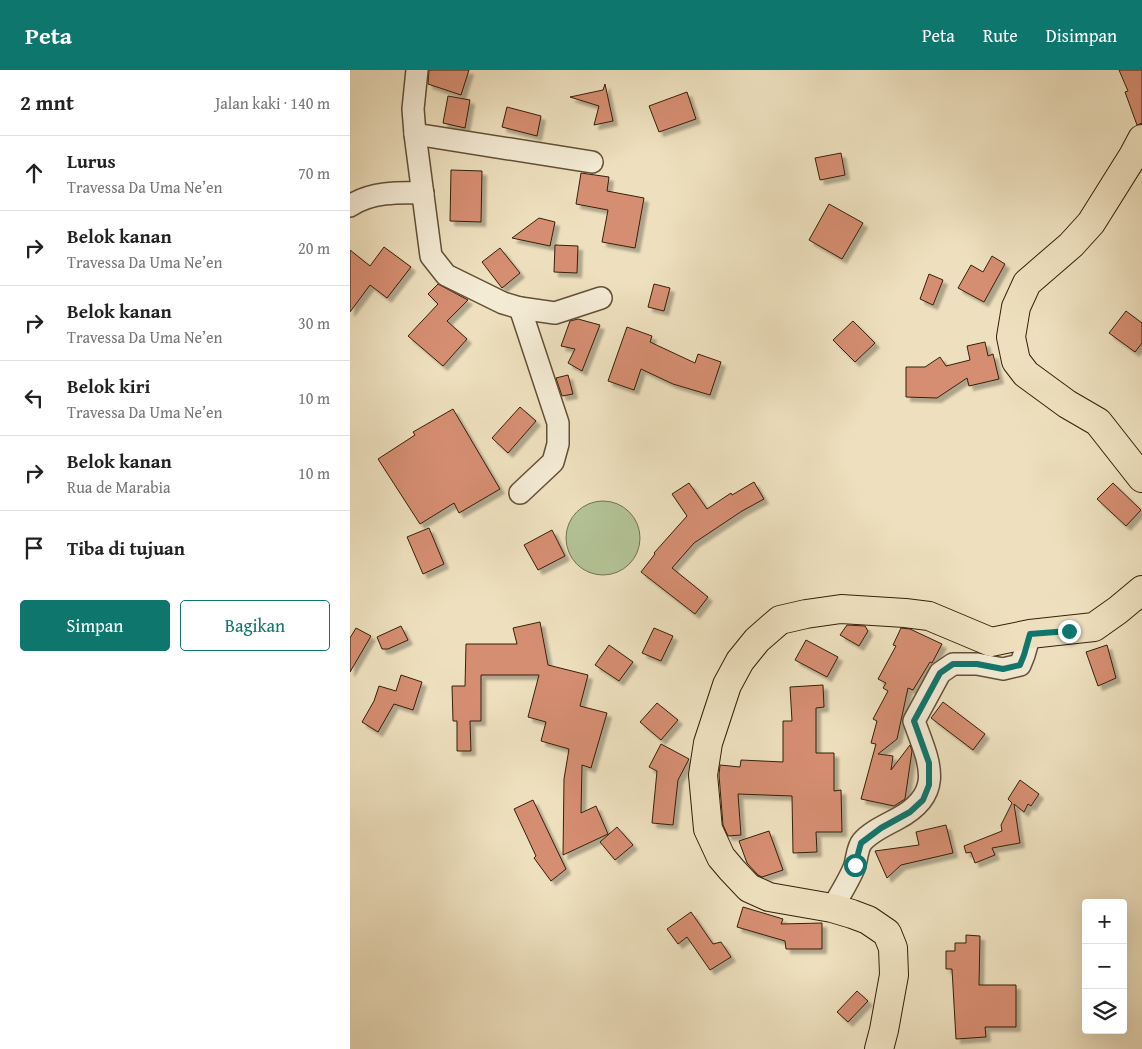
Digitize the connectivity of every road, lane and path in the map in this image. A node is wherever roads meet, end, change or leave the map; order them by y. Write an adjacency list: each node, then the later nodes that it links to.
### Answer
1 (417, 70): 2 (street)
2 (415, 134): 4 (street); 5 (street)
3 (1142, 139): 9 (main road)
4 (592, 162)
5 (423, 193): 6 (street); 8 (street)
6 (350, 206)
7 (601, 298): 8 (street)
8 (520, 308): 10 (street)
9 (1142, 478)
10 (520, 493)
11 (1142, 590): 12 (main road)
12 (1030, 634): 13 (street); 13 (main road)
13 (832, 908): 14 (main road)
14 (879, 1047)

